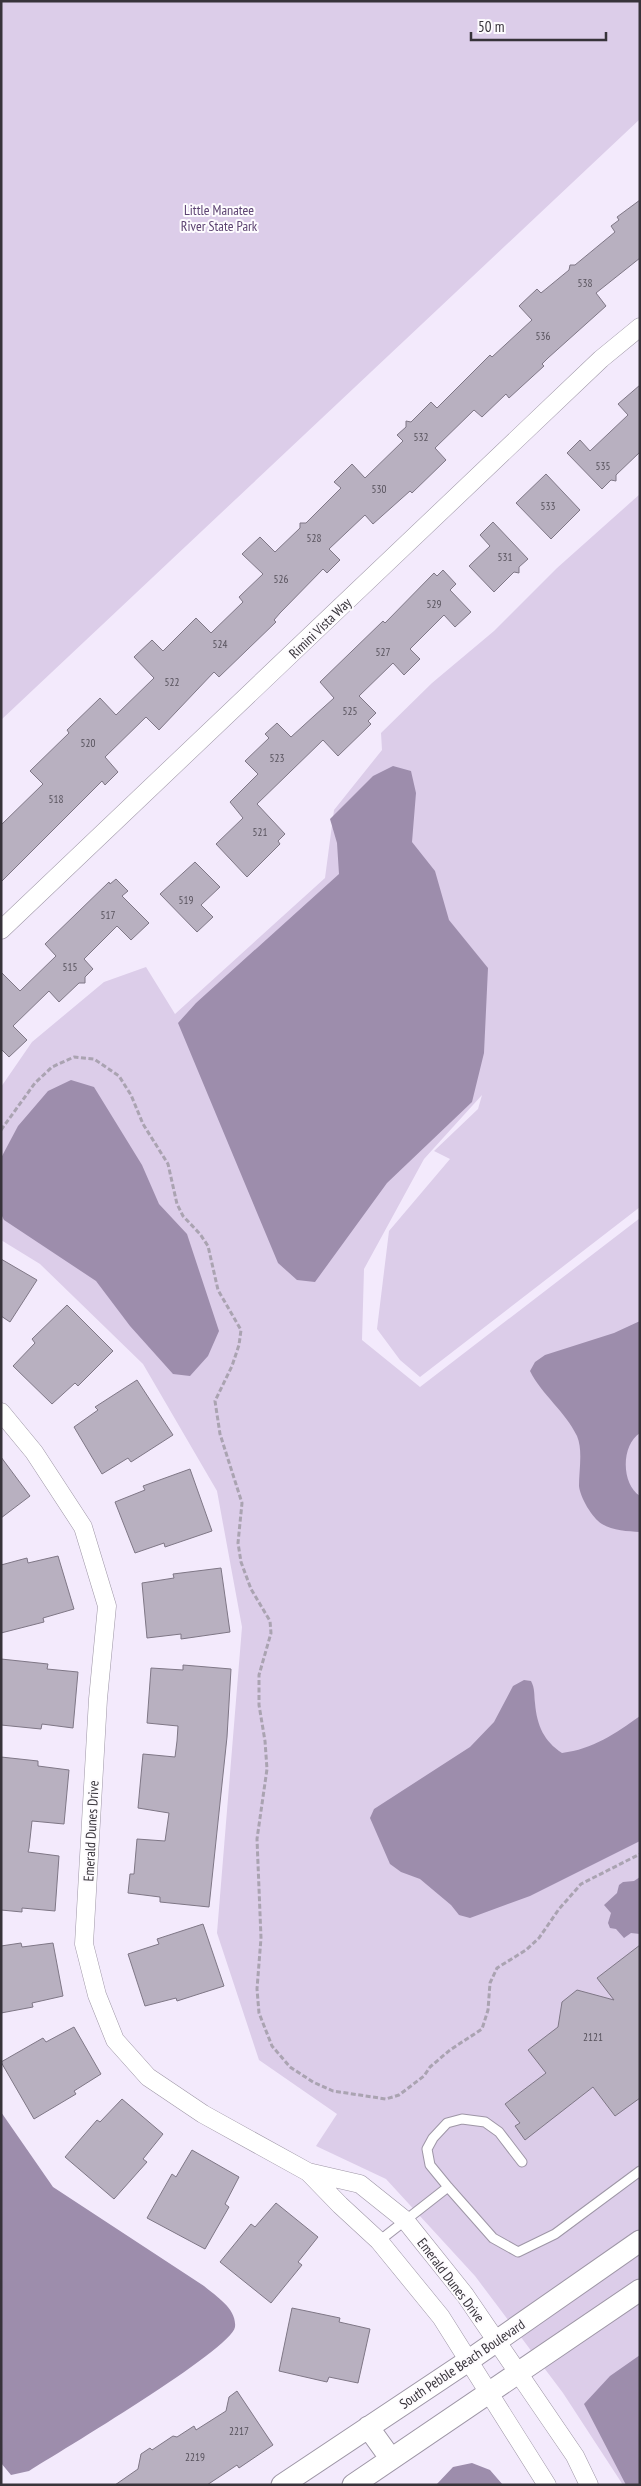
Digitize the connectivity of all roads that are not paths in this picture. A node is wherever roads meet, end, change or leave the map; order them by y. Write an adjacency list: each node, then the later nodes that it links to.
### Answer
1 (640, 327): 2 (street, Rimini Vista Way)
2 (1, 930)
3 (1, 1412): 6 (street, Emerald Dunes Drive)
4 (522, 2162): 7 (lane)
5 (640, 2171): 7 (lane)
6 (308, 2172): 8 (street, Emerald Dunes Drive); 9 (street, Emerald Dunes Drive)
7 (448, 2187): 8 (lane)
8 (405, 2220): 9 (lane); 12 (street, Emerald Dunes Drive)
9 (379, 2241): 13 (street, Emerald Dunes Drive)
10 (640, 2241): 12 (street, South Pebble Beach Boulevard)
11 (640, 2290): 14 (street)
12 (496, 2341): 13 (street, South Pebble Beach Boulevard); 14 (street, Emerald Dunes Drive)
13 (468, 2361): 15 (street, Emerald Dunes Drive); 16 (street, South Pebble Beach Boulevard)
14 (518, 2373): 15 (street); 21 (street, Emerald Dunes Drive)
15 (489, 2393): 17 (street); 20 (street, Emerald Dunes Drive)
16 (368, 2427): 17 (street); 18 (street, South Pebble Beach Boulevard)
17 (391, 2459): 19 (street)
18 (282, 2485)
19 (353, 2485)
20 (547, 2485)
21 (589, 2485)

